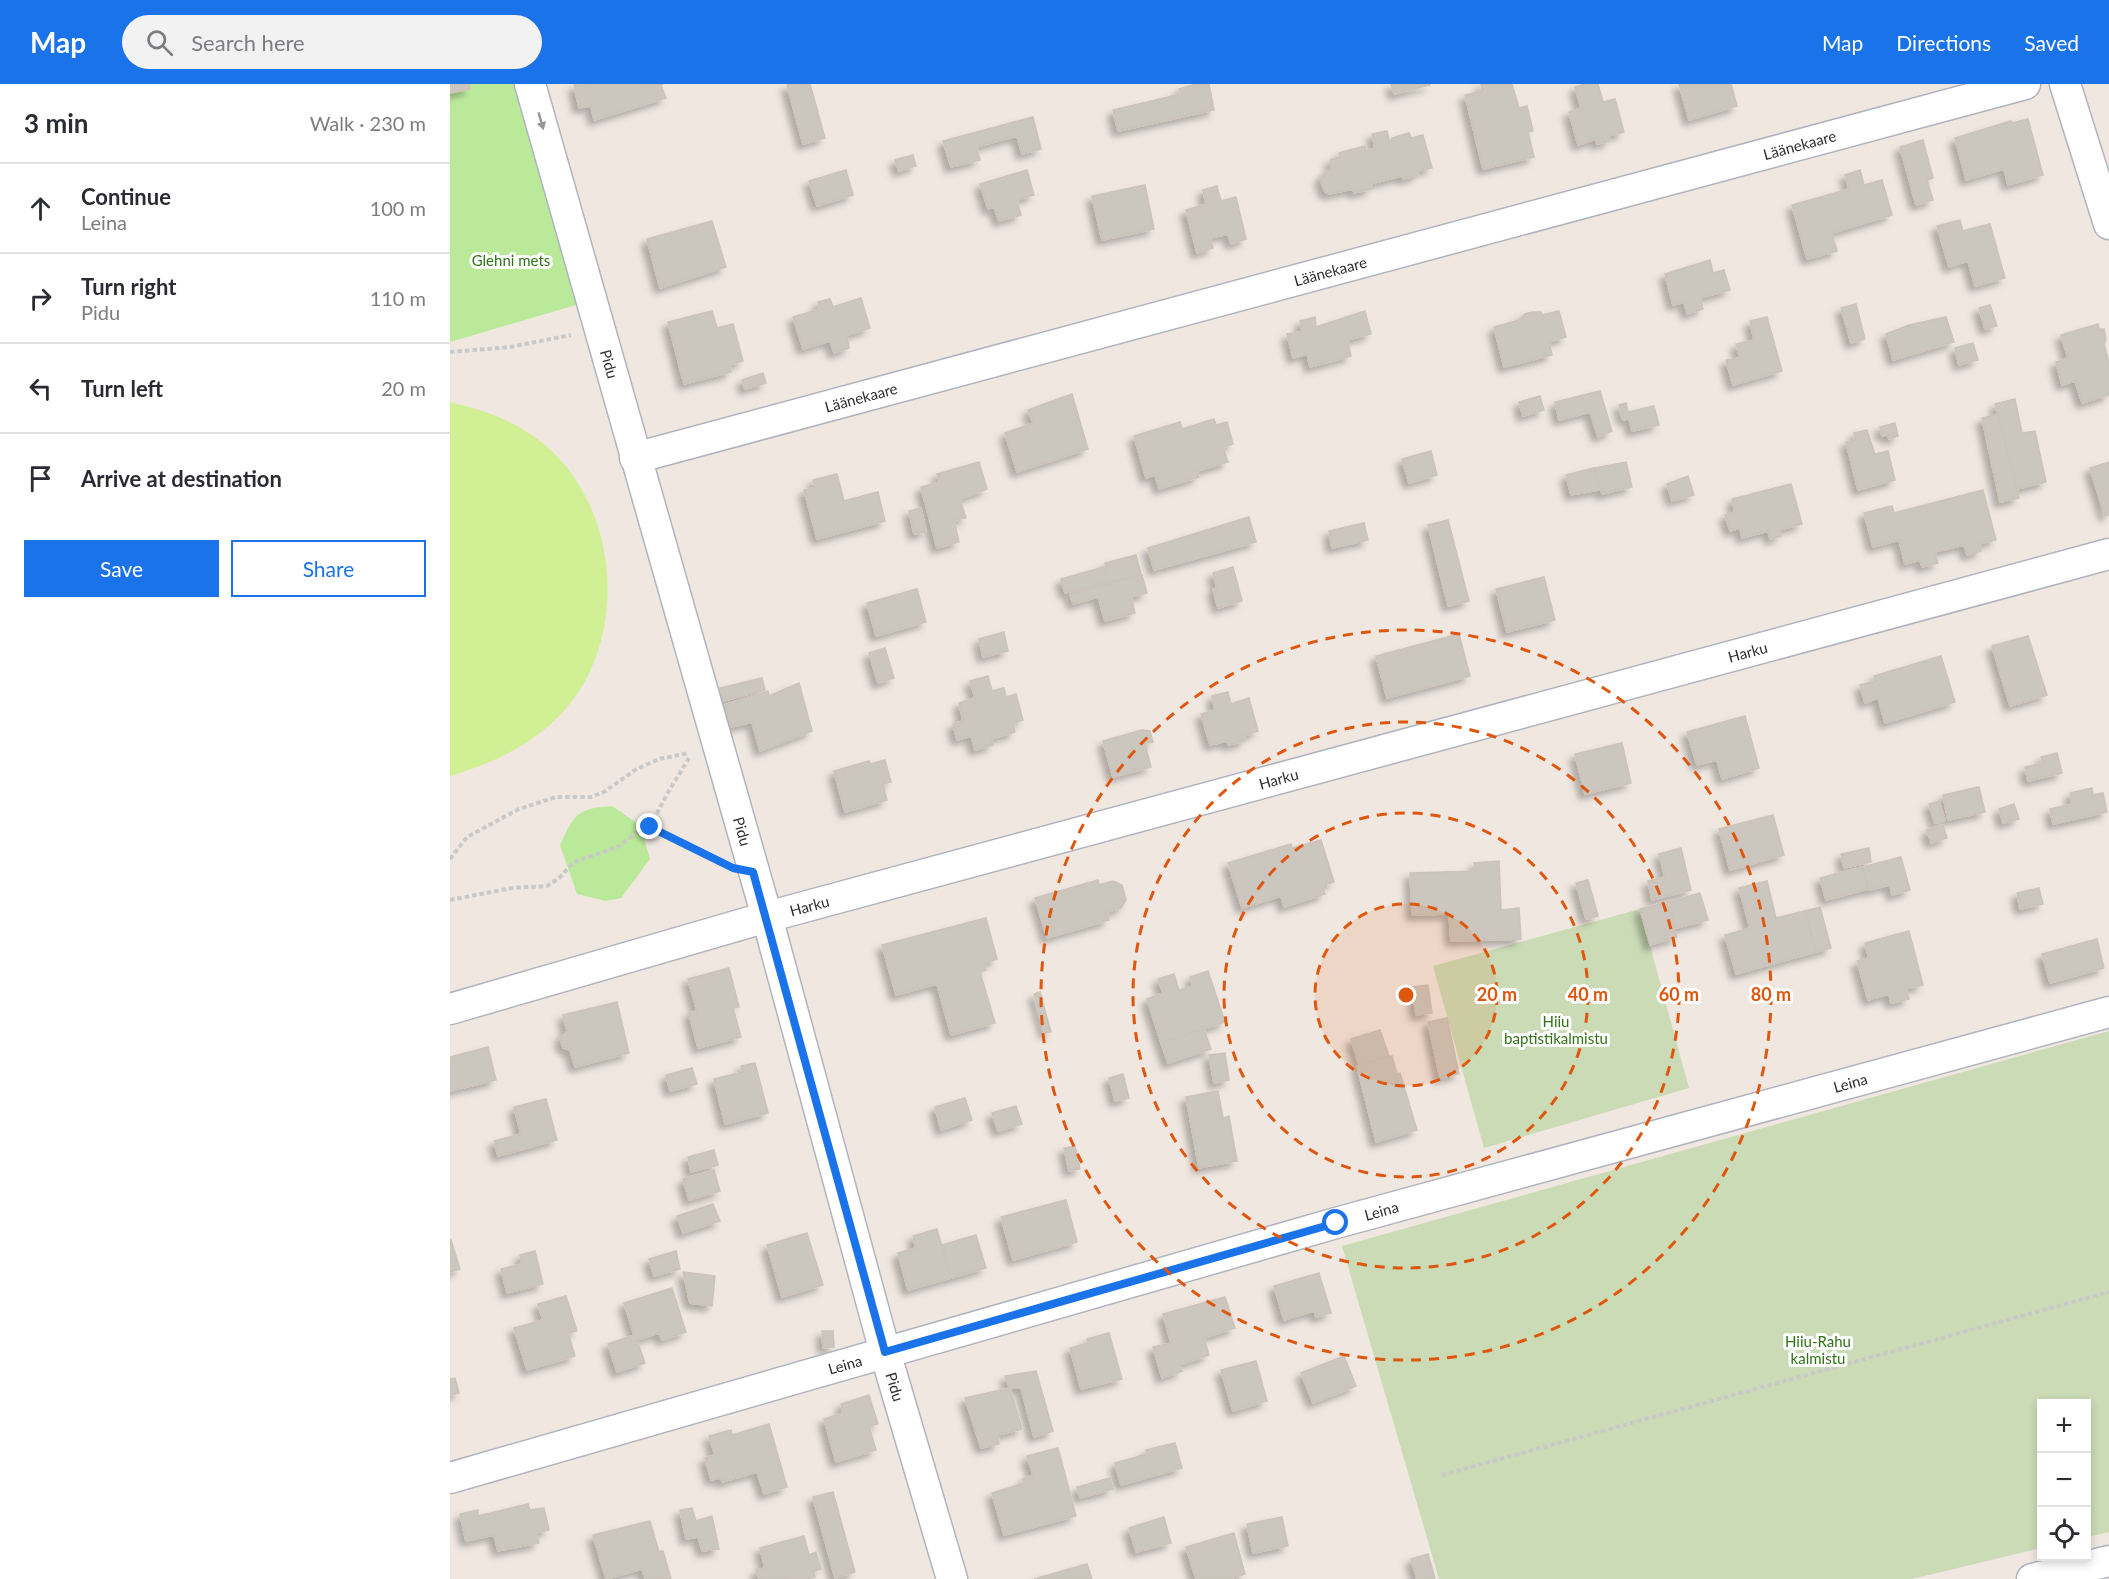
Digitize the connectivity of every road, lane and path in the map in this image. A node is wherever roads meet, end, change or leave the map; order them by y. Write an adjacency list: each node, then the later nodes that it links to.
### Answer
1 (530, 84): 5 (street, Pidu, one-way to 5)
2 (2025, 84): 7 (street, Läänekaare)
3 (2065, 84): 4 (street)
4 (2109, 224)
5 (599, 330): 6 (path); 7 (street, Pidu)
6 (450, 352)
7 (635, 458): 9 (street, Pidu)
8 (2109, 554): 15 (street, Harku)
9 (711, 723): 10 (path); 13 (street, Pidu)
10 (692, 752): 11 (path); 12 (path)
11 (650, 827): 13 (path); 14 (path)
12 (450, 859)
13 (753, 872): 15 (street, Pidu)
14 (450, 900)
15 (766, 917): 16 (street, Harku); 19 (street, Pidu)
16 (450, 1010)
17 (2109, 1012): 19 (street, Leina)
18 (2109, 1292): 20 (path)
19 (885, 1352): 21 (street, Leina); 23 (street, Pidu)
20 (1442, 1475)
21 (450, 1478)
22 (2109, 1561): 24 (street)
23 (952, 1579)
24 (2032, 1579)

